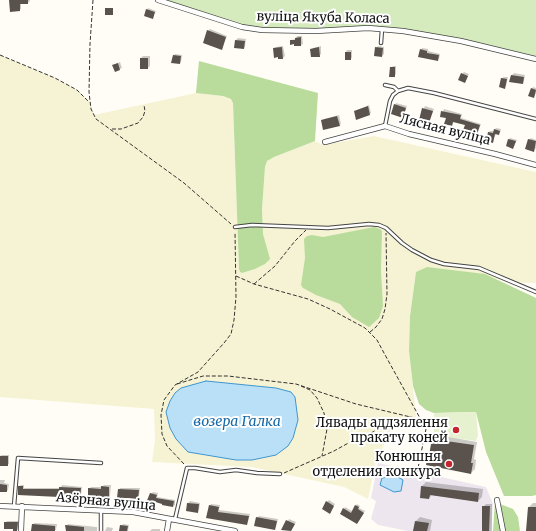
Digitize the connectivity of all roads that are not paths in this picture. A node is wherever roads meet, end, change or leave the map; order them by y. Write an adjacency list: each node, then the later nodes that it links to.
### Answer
1 (158, 0): 2 (street, вуліца Якуба Коласа)
2 (382, 29): 3 (lane); 4 (street, вуліца Якуба Коласа)
3 (381, 43)
4 (536, 59)
5 (385, 84): 6 (lane)
6 (398, 91): 7 (lane); 8 (lane)
7 (536, 119)
8 (385, 126): 9 (street, Лясная вуліца); 10 (street, Лясная вуліца)
9 (325, 142)
10 (536, 165)
11 (235, 227): 12 (lane)
12 (536, 292)
13 (101, 463): 17 (lane)
14 (280, 474): 21 (lane)
15 (497, 500): 26 (street)
16 (0, 506): 17 (street, Азёрная вуліца)
17 (14, 506): 18 (street, Азёрная вуліца)
18 (22, 506): 19 (street, Азёрная вуліца); 22 (street)
19 (101, 511): 20 (street, Азёрная вуліца); 23 (lane)
20 (169, 519): 21 (street, Азёрная вуліца); 24 (street)
21 (175, 520): 25 (street, Азёрная вуліца)
22 (21, 531)
23 (101, 531)
24 (167, 531)
25 (235, 531)
26 (503, 531)

